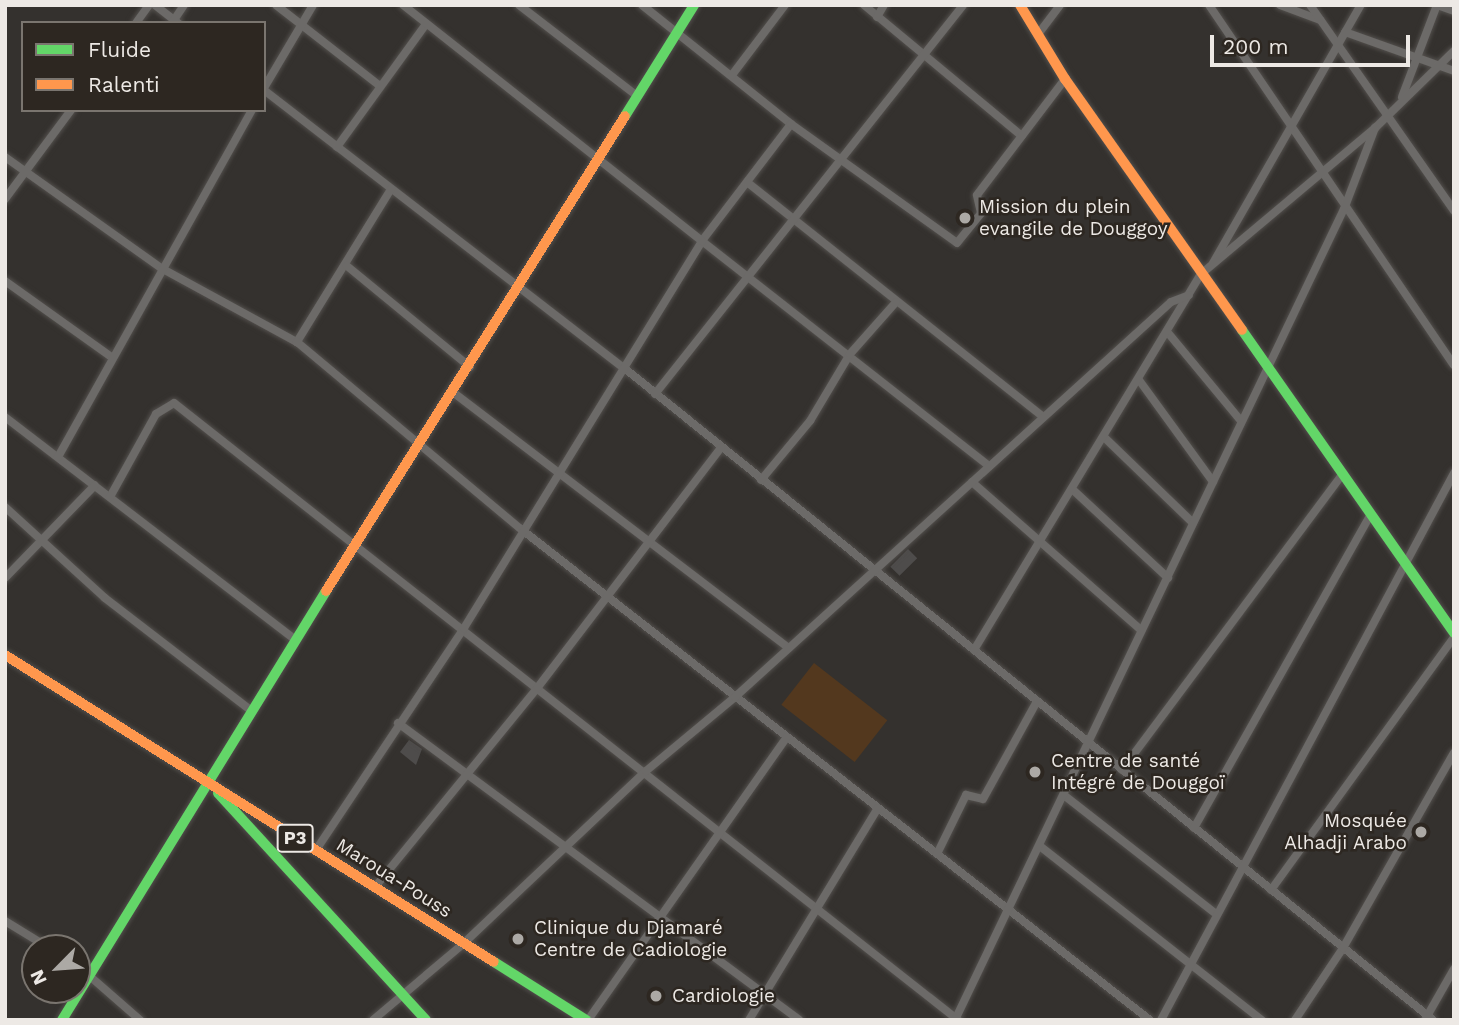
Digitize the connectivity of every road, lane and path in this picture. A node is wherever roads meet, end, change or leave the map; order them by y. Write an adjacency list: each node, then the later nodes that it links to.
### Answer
1 (149, 5): 23 (street)
2 (155, 5): 24 (street)
3 (184, 5): 24 (street)
4 (276, 5): 26 (street)
5 (313, 5): 26 (street)
6 (403, 5): 25 (street)
7 (519, 5): 41 (street)
8 (642, 5): 27 (street)
9 (694, 5): 27 (street)
10 (785, 5): 36 (street)
11 (864, 5): 21 (street)
12 (884, 5): 21 (street)
13 (963, 5): 32 (street)
14 (1020, 5): 29 (street)
15 (1060, 5): 29 (street)
16 (1209, 5): 47 (street)
17 (1280, 5): 22 (street)
18 (1310, 5): 22 (street)
19 (1362, 5): 28 (street)
20 (1454, 11): 33 (street)
21 (877, 17): 32 (street)
22 (1320, 20): 30 (street)
23 (137, 21)
24 (176, 21)
25 (426, 24): 39 (street); 52 (street)
26 (301, 25): 38 (street); 39 (street)
27 (677, 32): 36 (street); 41 (street)
28 (1345, 32): 30 (street); 33 (street)
29 (1039, 33): 37 (street)
30 (1338, 44): 45 (street); 47 (street)
31 (1454, 51): 34 (street)
32 (926, 55): 49 (street); 53 (street)
33 (1416, 57): 34 (street); 42 (street)
34 (1439, 65): 35 (street); 42 (street)
35 (1454, 71)
36 (732, 75): 46 (street)
37 (1065, 79): 49 (street); 66 (street)
38 (266, 86)
39 (380, 86): 50 (street)
40 (266, 91): 50 (street)
41 (637, 96): 52 (street)
42 (1401, 101): 45 (street)
43 (70, 112): 54 (street)
44 (251, 112): 65 (street)
45 (1388, 113): 48 (street); 60 (street)
46 (791, 124): 53 (street); 56 (street)
47 (1289, 125): 55 (street); 63 (street)
48 (1375, 128): 55 (street); 59 (street)
49 (1022, 136): 53 (street)
50 (337, 147): 57 (street)
51 (5, 157): 54 (street)
52 (599, 159): 62 (street); 69 (street)
53 (843, 162): 61 (street)
54 (24, 173): 58 (street); 65 (street)
55 (1320, 173): 59 (street); 63 (street)
56 (747, 182): 61 (street); 62 (street)
57 (391, 189): 64 (street); 69 (street)
58 (5, 199)
59 (1345, 209): 76 (street); 78 (street)
60 (1454, 211)
61 (794, 220): 67 (street); 71 (street)
62 (702, 241): 67 (street); 79 (street)
63 (1213, 264): 66 (street)
64 (347, 266): 73 (street); 77 (street)
65 (160, 268): 73 (street); 75 (street)
66 (1201, 274): 70 (street); 78 (street)
67 (751, 279): 74 (street); 82 (street)
68 (5, 281): 75 (street)
69 (517, 288): 77 (street); 79 (street)
70 (1189, 295): 72 (street); 83 (street)
71 (896, 302): 74 (street); 83 (street)
72 (1169, 334): 80 (street); 85 (street)
73 (297, 342): 87 (street)
74 (850, 354): 90 (street); 94 (street)
75 (110, 356): 89 (street)
76 (1454, 365)
77 (470, 367): 81 (street)
78 (1266, 367): 85 (street); 92 (street)
79 (623, 368): 82 (street); 91 (street)
80 (1139, 380): 86 (street); 96 (street)
81 (454, 393): 87 (street); 91 (street)
82 (655, 394): 88 (street)
83 (1043, 416): 90 (street)
84 (5, 417): 89 (street)
85 (1241, 421): 96 (street)
86 (1105, 438): 98 (street); 102 (street)
87 (417, 444): 103 (street); 107 (street)
88 (721, 448): 94 (street); 106 (street)
89 (58, 457): 97 (street)
90 (989, 466): 95 (street)
91 (557, 471): 103 (street); 106 (street)
92 (1343, 473): 101 (street); 128 (street)
93 (1454, 473): 108 (street)
94 (761, 480): 109 (street)
95 (972, 482): 105 (street); 109 (street)
96 (1213, 482): 102 (street)
97 (95, 485): 99 (street); 104 (street)
98 (1072, 489): 105 (street); 111 (street)
99 (110, 497): 107 (street); 116 (street)
100 (5, 507): 104 (street)
101 (1371, 513): 108 (street); 135 (street)
102 (1193, 523): 111 (street)
103 (522, 529): 112 (street); 113 (street)
104 (42, 540): 110 (street); 123 (street)
105 (1038, 541): 114 (street); 118 (street)
106 (649, 542): 112 (street); 117 (street)
107 (355, 545): 113 (street); 116 (street)
108 (1404, 561): 115 (street); 141 (street)
109 (875, 570): 117 (street); 118 (street)
110 (5, 578)
111 (1168, 578): 114 (street)
112 (609, 594): 120 (street); 121 (street)
113 (464, 628): 120 (street); 124 (street)
114 (1141, 630): 126 (street)
115 (1454, 635): 143 (street)
116 (294, 639): 123 (street)
117 (789, 648): 121 (street)
118 (974, 650): 122 (street)
119 (5, 655): 131 (street, Maroua-Pouss / P3)
120 (538, 687): 129 (street); 130 (street)
121 (735, 697): 125 (street); 129 (street)
122 (1037, 701): 126 (street); 140 (street)
123 (249, 709): 131 (street)
124 (398, 723): 130 (street); 139 (street)
125 (787, 737): 134 (street); 136 (street)
126 (1091, 745): 128 (street); 133 (street)
127 (1454, 753): 151 (street)
128 (1122, 770): 135 (street)
129 (646, 771): 136 (street); 137 (street)
130 (470, 773): 137 (street); 142 (street)
131 (205, 783): 132 (street, Maroua-Pouss / P3); 154 (street)
132 (218, 793): 139 (street, Maroua-Pouss / P3); 156 (street)
133 (1065, 796): 138 (street); 146 (street)
134 (878, 808): 140 (street); 144 (street)
135 (1194, 828): 141 (street)
136 (719, 830): 144 (street); 147 (street)
137 (565, 846): 147 (street); 150 (street)
138 (1041, 847): 145 (street); 152 (street)
139 (316, 850): 142 (street, Maroua-Pouss / P3)
140 (937, 854): 145 (street)
141 (1242, 867): 143 (street); 146 (street)
142 (375, 887): 150 (street, Maroua-Pouss / P3)
143 (1272, 890): 151 (street)
144 (816, 906): 157 (street); 160 (street)
145 (1008, 910): 160 (street); 168 (street)
146 (1216, 914): 152 (street)
147 (660, 917): 157 (street); 165 (street)
148 (5, 921): 149 (street)
149 (26, 934)
150 (464, 943): 156 (street); 165 (street, Maroua-Pouss / P3)
151 (1343, 948): 159 (street); 171 (street)
152 (1190, 963): 169 (street); 170 (street)
153 (1454, 969): 159 (street)
154 (91, 971)
155 (91, 974): 162 (street)
156 (400, 994): 163 (street); 164 (street)
157 (765, 994): 166 (street); 167 (street)
158 (72, 1004): 161 (street)
159 (1428, 1018)
160 (957, 1019)
161 (62, 1020)
162 (140, 1020)
163 (373, 1020)
164 (426, 1020)
165 (587, 1020)
166 (749, 1020)
167 (799, 1020)
168 (1150, 1020)
169 (1161, 1020)
170 (1262, 1020)
171 (1295, 1020)

